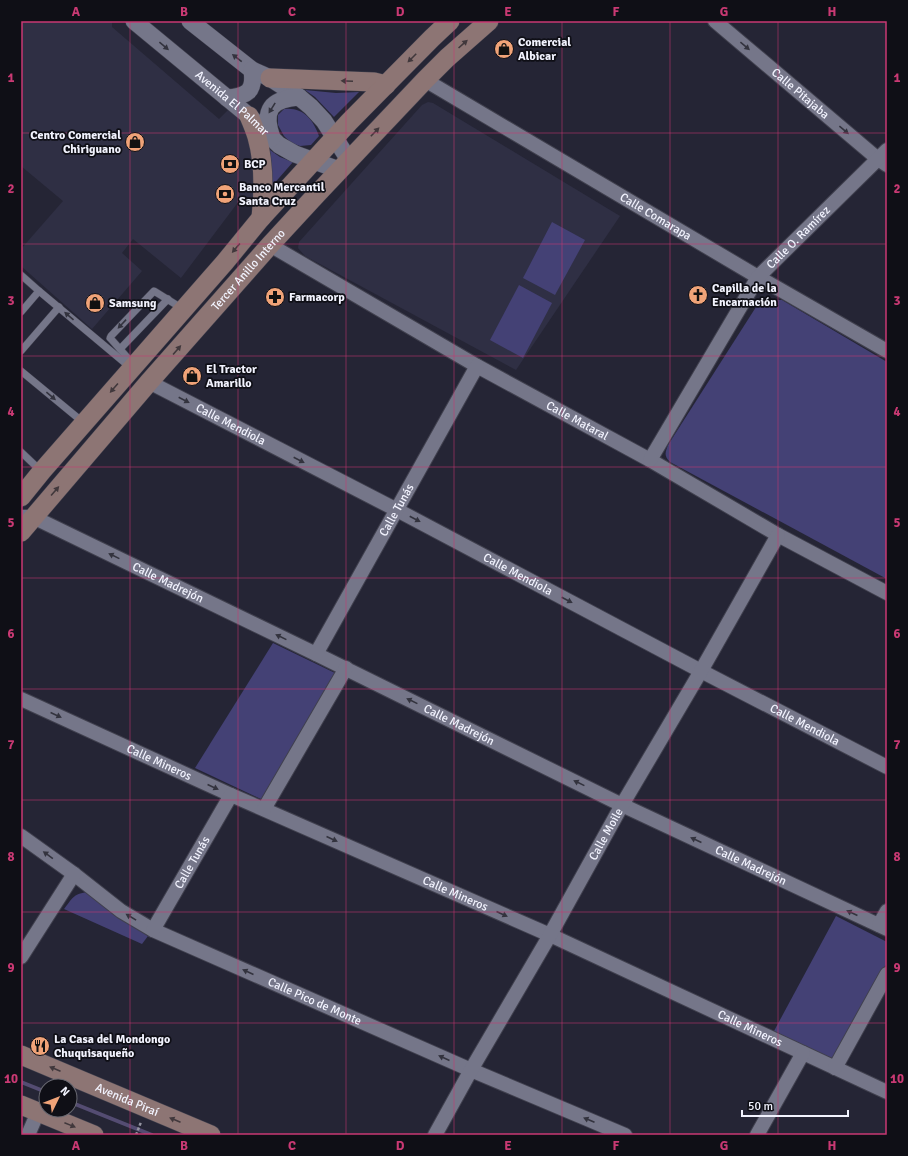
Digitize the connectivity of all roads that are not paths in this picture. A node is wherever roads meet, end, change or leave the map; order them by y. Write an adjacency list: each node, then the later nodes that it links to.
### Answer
1 (134, 21): 11 (street, Avenida El Palmar, one-way to 11)
2 (190, 21): 6 (street, one-way to 2)
3 (451, 21): 8 (main road); 9 (main road, Tercer Anillo Interno, one-way to 9)
4 (489, 21): 8 (main road, Tercer Anillo Interno, one-way to 4)
5 (715, 21): 15 (street, Calle Pitajaba, one-way to 15)
6 (252, 70): 7 (street); 11 (street)
7 (270, 78): 9 (main road, one-way to 7); 10 (street)
8 (425, 80): 17 (main road, Tercer Anillo Interno, one-way to 8); 21 (street, Calle Comarapa)
9 (386, 84): 13 (main road, Tercer Anillo Interno)
10 (299, 97): 13 (street); 14 (street, one-way to 14)
11 (227, 98): 12 (street, Avenida El Palmar)
12 (249, 116): 14 (street, Avenida El Palmar); 18 (main road)
13 (335, 137): 16 (main road, Tercer Anillo Interno); 17 (street)
14 (272, 138): 16 (street, Avenida El Palmar)
15 (884, 158): 21 (street, Calle O. Ramírez)
16 (313, 161): 17 (street, Avenida El Palmar); 18 (main road, Tercer Anillo Interno)
17 (344, 165): 19 (main road, Tercer Anillo Interno)
18 (262, 218): 23 (main road, Tercer Anillo Interno, one-way to 23)
19 (270, 245): 29 (street, Calle Mataral); 32 (main road, Tercer Anillo Interno, one-way to 19)
20 (21, 275): 22 (lane)
21 (758, 277): 28 (street, Calle Comarapa); 35 (street, Calle O. Ramírez)
22 (39, 291): 24 (lane); 25 (lane)
23 (176, 304): 26 (lane); 26 (lane, one-way to 26); 30 (main road, Tercer Anillo Interno)
24 (59, 307): 27 (lane); 30 (lane, one-way to 24)
25 (21, 312)
26 (120, 349): 30 (lane)
27 (21, 350)
28 (887, 351)
29 (477, 366): 35 (street, Calle Mataral); 38 (street, Calle Tunás)
30 (133, 367): 33 (main road, Tercer Anillo Interno, one-way to 33)
31 (21, 371): 33 (lane, one-way to 33)
32 (149, 382): 38 (street, Calle Mendiola, one-way to 38); 39 (main road, Tercer Anillo Interno, one-way to 32)
33 (84, 423): 36 (main road, Tercer Anillo Interno)
34 (21, 452): 36 (lane)
35 (650, 460): 41 (street, Calle Mataral)
36 (42, 471): 37 (main road, Tercer Anillo Interno); 39 (street)
37 (21, 497)
38 (397, 510): 43 (street, Calle Tunás); 45 (street, Calle Mendiola, one-way to 45)
39 (27, 517): 40 (main road, Tercer Anillo Interno); 43 (street, Calle Madrejón, one-way to 39)
40 (21, 532)
41 (778, 535): 42 (street, Calle Mataral); 45 (street, Calle Moile)
42 (887, 593)
43 (316, 654): 44 (street, Calle Madrejón)
44 (346, 668): 49 (street, Calle Madrejón, one-way to 44); 50 (street)
45 (701, 671): 47 (street, Calle Mendiola); 49 (street, Calle Moile)
46 (21, 699): 48 (street, Calle Mineros, one-way to 48)
47 (887, 767)
48 (231, 795): 50 (street, Calle Mineros); 55 (street, Calle Tunás)
49 (622, 805): 54 (street, Calle Madrejón, one-way to 49); 56 (street, Calle Moile)
50 (264, 809): 56 (street, Calle Mineros, one-way to 56)
51 (21, 836): 52 (street, Calle Pico de Monte, one-way to 51)
52 (74, 874): 55 (street, Calle Pico de Monte, one-way to 52); 57 (street)
53 (887, 911): 54 (street)
54 (883, 927)
55 (153, 930): 62 (street, Calle Pico de Monte, one-way to 55)
56 (550, 935): 59 (street, Calle Mineros); 62 (street, Calle Moile)
57 (21, 957)
58 (887, 974): 61 (street)
59 (803, 1053): 61 (street, Calle Mineros); 72 (street)
60 (21, 1055): 69 (main road, Avenida Piraí, one-way to 60)
61 (835, 1068): 63 (street, Calle Mineros)
62 (471, 1070): 70 (street, Calle Moile); 71 (street, Calle Pico de Monte, one-way to 62)
63 (887, 1092)
64 (21, 1105): 65 (main road)
65 (38, 1112): 67 (street)
66 (53, 1118): 68 (main road, one-way to 68)
67 (28, 1135)
68 (94, 1135)
69 (211, 1135)
70 (435, 1135)
71 (625, 1135)
72 (758, 1135)

